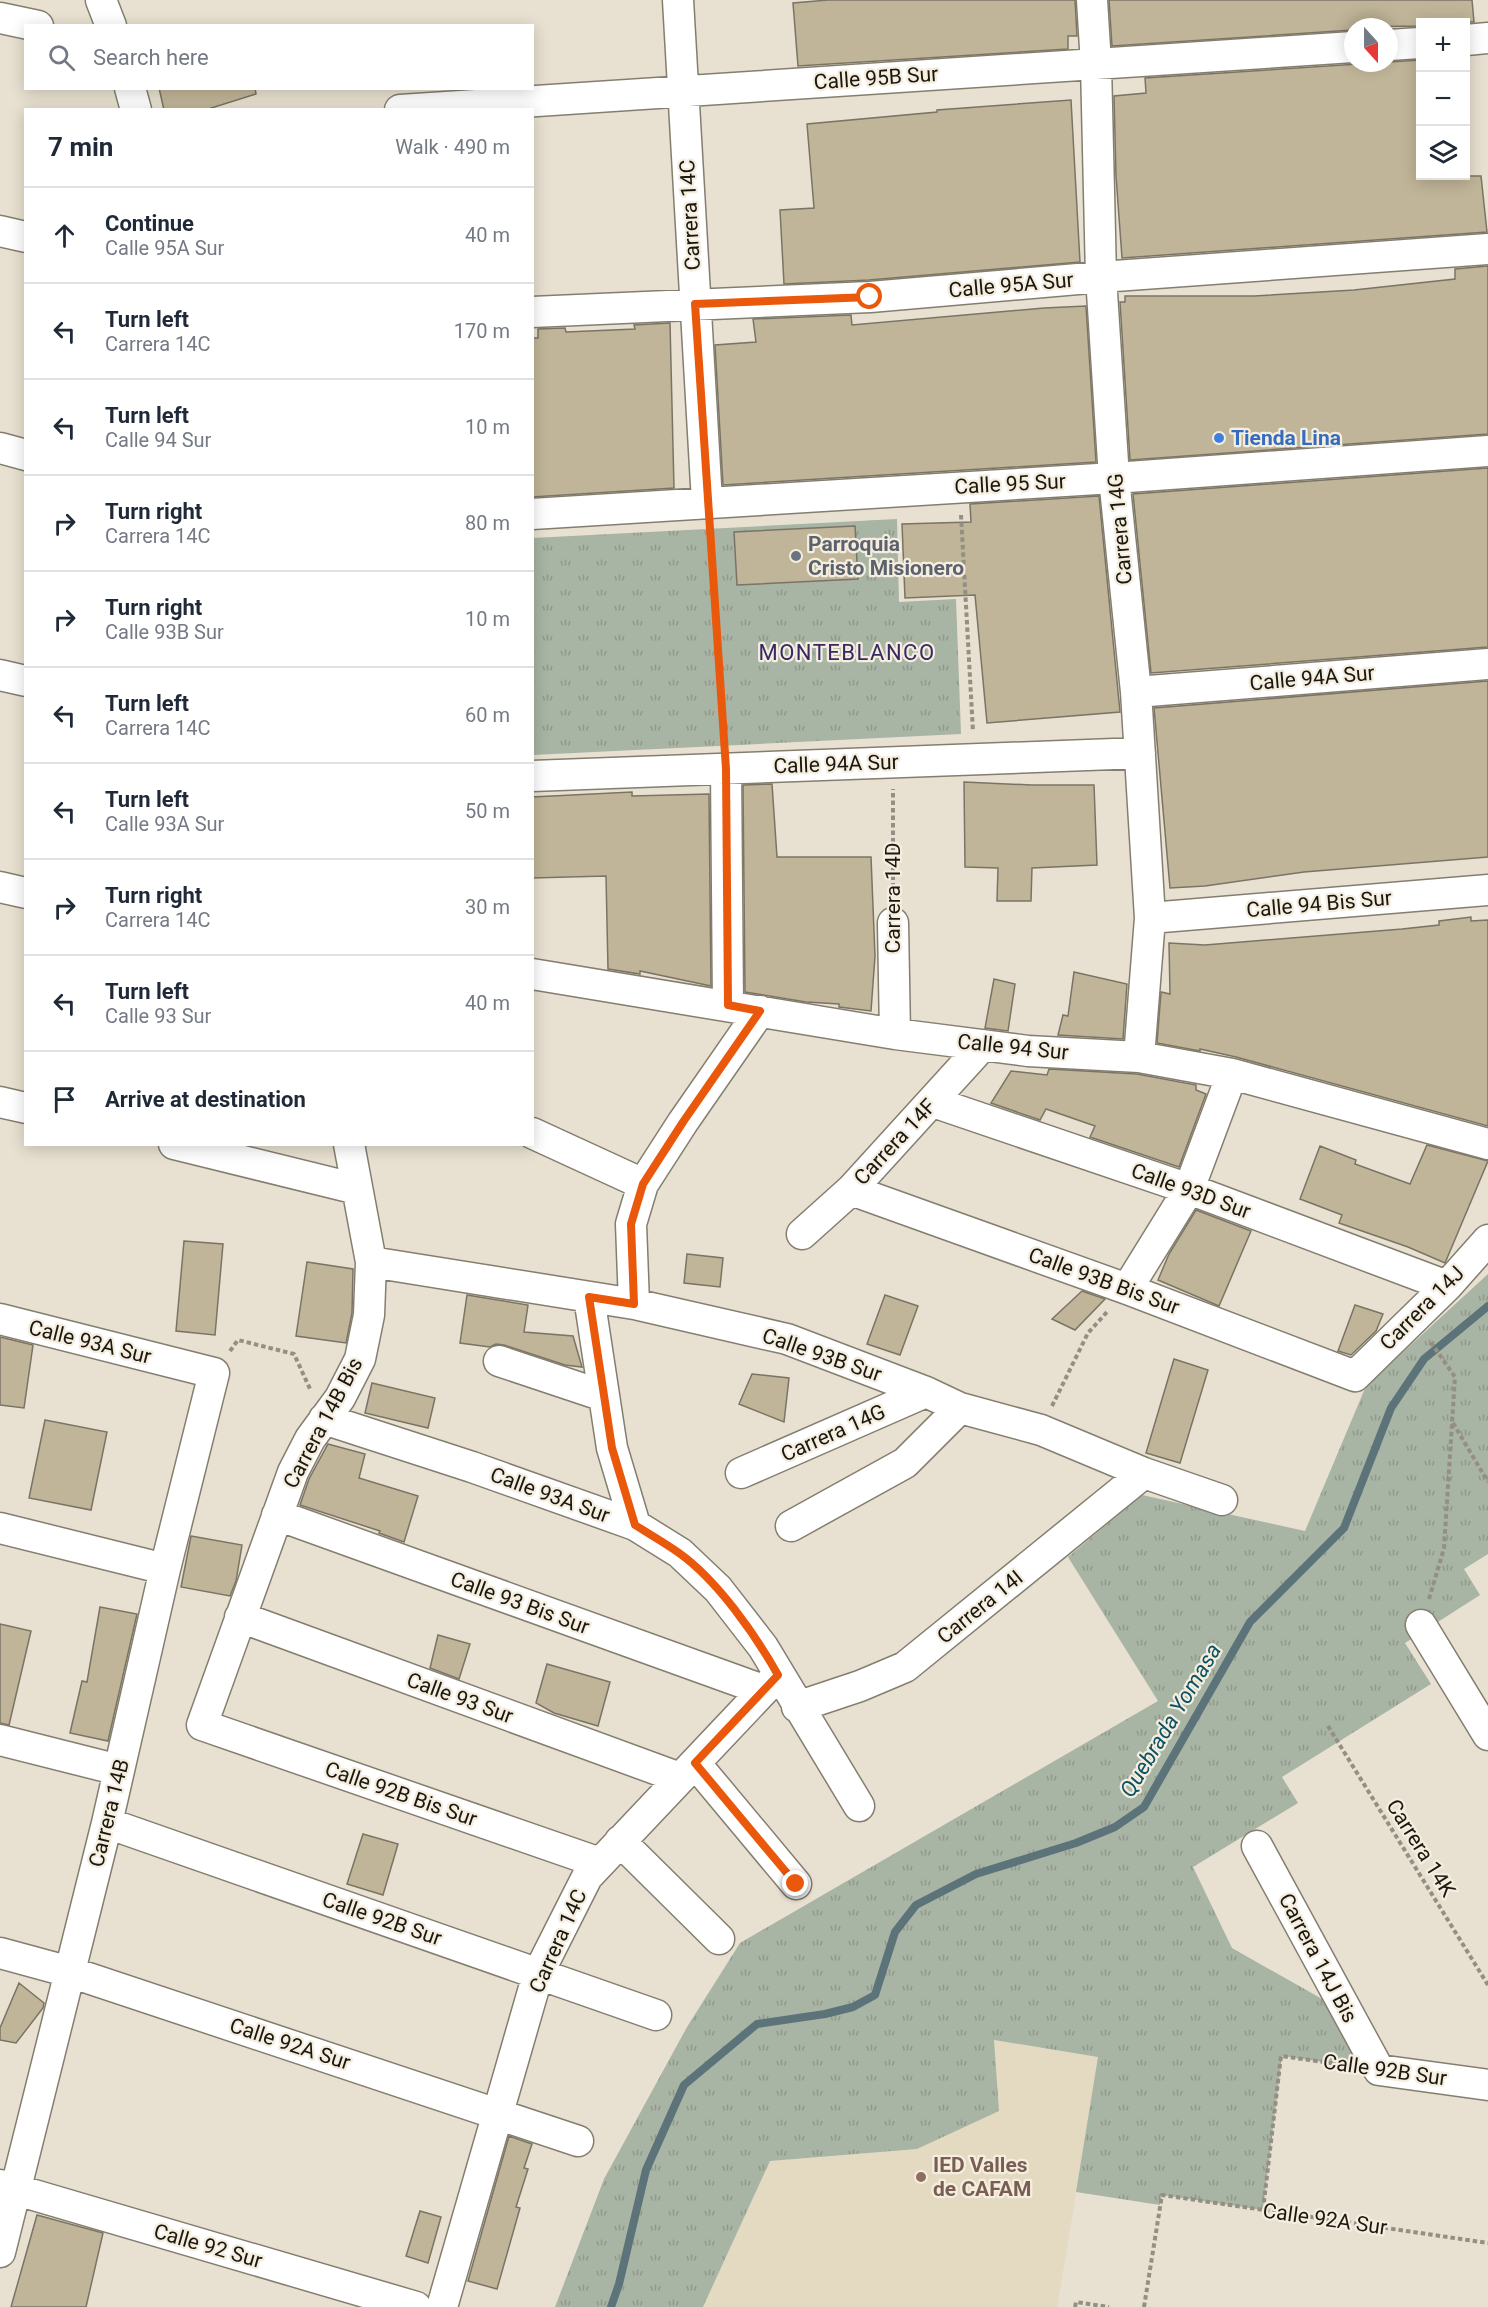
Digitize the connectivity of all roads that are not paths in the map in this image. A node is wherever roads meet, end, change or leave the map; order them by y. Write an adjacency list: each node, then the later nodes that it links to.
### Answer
1 (102, 0): 6 (street)
2 (678, 0): 14 (street, Carrera 14C)
3 (1092, 0): 12 (street, Carrera 14G)
4 (0, 18): 5 (street)
5 (28, 24)
6 (110, 24)
7 (1488, 39): 8 (street)
8 (1470, 40)
9 (1416, 43): 10 (street)
10 (1398, 44)
11 (1344, 48): 12 (street, Calle 95B Sur)
12 (1096, 64): 14 (street, Calle 95B Sur); 20 (street, Carrera 14G)
13 (131, 90): 15 (street)
14 (683, 91): 16 (street, Calle 95B Sur); 21 (street, Carrera 14C)
15 (135, 108)
16 (430, 108)
17 (0, 231): 18 (street)
18 (24, 237)
19 (1488, 249): 20 (street, Calle 95A Sur)
20 (1101, 277): 21 (street, Calle 95A Sur); 26 (street, Carrera 14G)
21 (695, 304): 22 (street, Calle 95A Sur); 27 (street, Carrera 14C)
22 (534, 312)
23 (0, 448): 25 (street)
24 (1488, 451): 26 (street, Calle 95 Sur)
25 (24, 454)
26 (1114, 478): 27 (street, Calle 95 Sur); 32 (street, Carrera 14G)
27 (707, 502): 28 (street, Calle 95 Sur)
28 (534, 514)
29 (1488, 664): 32 (street, Calle 94A Sur)
30 (0, 675): 31 (street)
31 (24, 681)
32 (1136, 692): 33 (street, Carrera 14G)
33 (1140, 753): 34 (street, Calle 94A Sur); 39 (street, Carrera 14G)
34 (726, 769): 35 (street, Calle 94A Sur); 42 (street)
35 (534, 776)
36 (0, 887): 38 (street)
37 (1488, 890): 39 (street, Calle 94 Bis Sur)
38 (24, 893)
39 (1150, 918): 46 (street, Carrera 14G)
40 (893, 923): 44 (street, Carrera 14D)
41 (534, 974): 42 (street, Calle 94 Sur)
42 (728, 1005): 43 (street, Calle 94 Sur)
43 (760, 1011): 44 (street, Calle 94 Sur); 55 (street)
44 (895, 1034): 45 (street, Calle 94 Sur)
45 (983, 1045): 46 (street, Calle 94 Sur); 49 (street, Carrera 14F)
46 (1139, 1057): 47 (street, Calle 94 Sur)
47 (1233, 1074): 52 (street, Calle 94 Sur); 57 (street)
48 (0, 1102): 50 (street)
49 (933, 1102): 57 (street, Calle 93D Sur); 58 (street, Carrera 14F)
50 (24, 1108)
51 (534, 1134): 55 (street)
52 (1488, 1144)
53 (182, 1146): 56 (street)
54 (350, 1146): 56 (street, Carrera 14B Bis)
55 (643, 1184): 65 (street)
56 (357, 1189): 61 (street, Carrera 14B Bis)
57 (1189, 1189): 62 (street, Calle 93D Sur); 63 (street)
58 (851, 1190): 59 (street, Carrera 14F); 63 (street, Calle 93B Bis Sur)
59 (802, 1234)
60 (1488, 1240): 62 (street, Carrera 14J)
61 (371, 1262): 64 (street, Calle 93B Sur); 73 (street, Carrera 14B Bis)
62 (1447, 1286): 69 (street, Carrera 14J)
63 (1127, 1289): 69 (street, Calle 93B Bis Sur)
64 (589, 1297): 65 (street, Calle 93B Sur); 71 (street)
65 (634, 1304): 70 (street, Calle 93B Sur)
66 (0, 1319): 68 (street, Calle 93A Sur)
67 (499, 1360): 71 (street)
68 (214, 1373): 81 (street, Carrera 14B)
69 (1355, 1376)
70 (926, 1392): 72 (street, Calle 93B Sur); 74 (street, Carrera 14G)
71 (604, 1396): 78 (street)
72 (960, 1408): 75 (street, Calle 93B Sur); 79 (street)
73 (324, 1419): 77 (street, Carrera 14B Bis); 78 (street, Calle 93A Sur)
74 (741, 1473)
75 (1144, 1473): 76 (street, Calle 93B Sur); 85 (street, Carrera 14I)
76 (1222, 1500)
77 (277, 1515): 82 (street, Carrera 14B Bis); 84 (street, Calle 93 Bis Sur)
78 (635, 1525): 84 (street, Calle 93A Sur)
79 (790, 1526)
80 (0, 1528): 81 (street)
81 (165, 1569): 89 (street, Carrera 14B)
82 (240, 1617): 86 (street, Carrera 14B Bis); 90 (street, Calle 93 Sur)
83 (1421, 1626): 87 (street)
84 (771, 1683): 85 (street, Calle 93A Sur); 90 (street, Carrera 14C)
85 (797, 1707): 91 (street, Calle 93A Sur)
86 (202, 1725): 95 (street, Calle 92B Bis Sur)
87 (1488, 1735)
88 (0, 1740): 89 (street)
89 (119, 1770): 92 (street, Carrera 14B)
90 (688, 1770): 93 (street, Carrera 14C); 96 (street)
91 (859, 1806)
92 (107, 1823): 99 (street, Carrera 14B); 100 (street, Calle 92B Sur)
93 (621, 1841): 95 (street, Carrera 14C); 97 (street)
94 (1257, 1846): 102 (street, Carrera 14J Bis)
95 (600, 1863): 100 (street, Carrera 14C)
96 (796, 1884)
97 (719, 1939)
98 (0, 1953): 99 (street, Calle 92A Sur)
99 (70, 1972): 104 (street, Calle 92A Sur); 106 (street, Carrera 14B)
100 (538, 1974): 101 (street, Calle 92B Sur); 104 (street, Carrera 14C)
101 (656, 2015)
102 (1379, 2070): 103 (street, Calle 92B Sur)
103 (1488, 2085)
104 (498, 2114): 105 (street, Calle 92A Sur); 109 (street, Carrera 14C)
105 (578, 2141)
106 (8, 2187): 107 (street, Carrera 14B); 108 (street, Calle 92 Sur)
107 (0, 2252)
108 (416, 2307)
109 (442, 2307)

